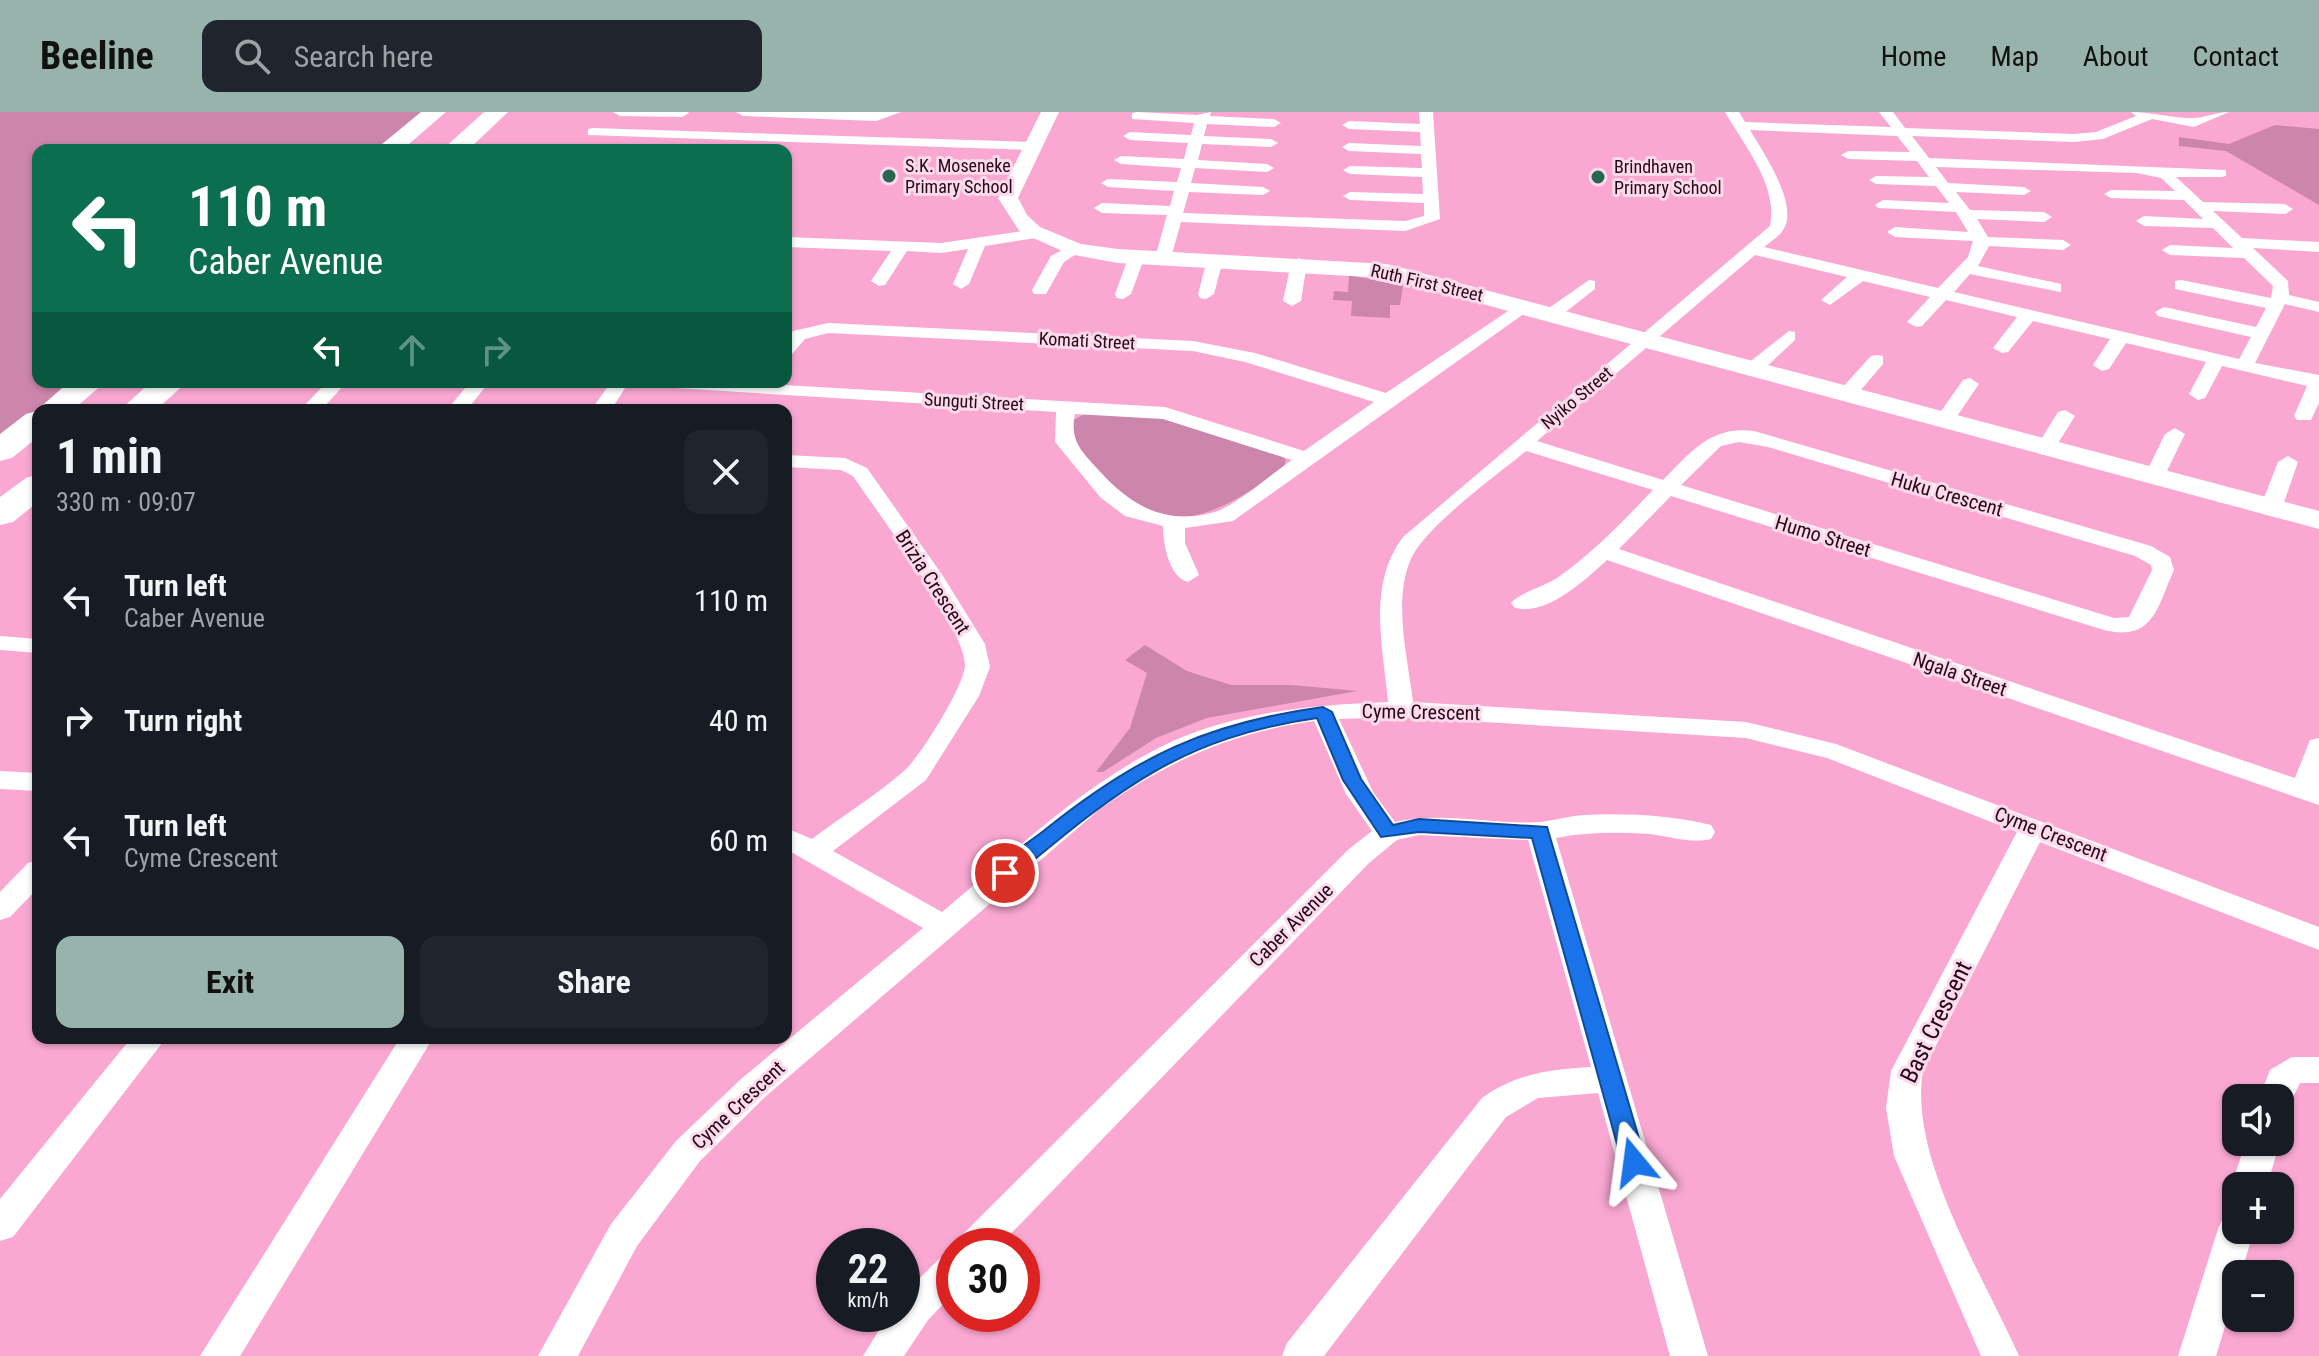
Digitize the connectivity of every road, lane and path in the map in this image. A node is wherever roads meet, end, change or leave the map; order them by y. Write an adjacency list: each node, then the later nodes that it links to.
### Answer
1 (498, 112): 30 (highway)
2 (620, 112): 3 (street)
3 (682, 112): 23 (street)
4 (743, 112): 10 (street)
5 (1050, 112): 32 (street, Ruth First Street)
6 (1426, 112): 19 (street)
7 (1886, 112): 21 (street)
8 (2222, 112): 9 (street)
9 (2143, 113): 26 (street)
10 (891, 114): 20 (street)
11 (1961, 114): 24 (street)
12 (430, 116): 29 (highway)
13 (1137, 116): 14 (street)
14 (1202, 116): 17 (street); 27 (street)
15 (2036, 116): 26 (street)
16 (1735, 119): 21 (street); 73 (street, Nyiko Street)
17 (1274, 123)
18 (1349, 125): 19 (street)
19 (1427, 128): 34 (street)
20 (951, 130)
21 (1901, 131): 24 (street); 37 (street)
22 (593, 132): 23 (street)
23 (665, 132): 31 (street); 32 (street)
24 (1979, 135): 26 (street)
25 (1130, 136): 27 (street)
26 (2056, 138)
27 (1195, 140): 28 (street); 38 (street)
28 (1271, 143)
29 (395, 144)
30 (461, 144)
31 (654, 144)
32 (1032, 146): 63 (street, Ruth First Street)
33 (1349, 147): 34 (street)
34 (1428, 150): 42 (street)
35 (1848, 155): 37 (street)
36 (1121, 160): 38 (street)
37 (1924, 160): 41 (street); 46 (street)
38 (1189, 163): 39 (street); 47 (street)
39 (1267, 168)
40 (1350, 170): 42 (street)
41 (2160, 172): 43 (street); 53 (street)
42 (1429, 173): 52 (street)
43 (2221, 173)
44 (1876, 180): 46 (street)
45 (1108, 183): 47 (street)
46 (1943, 185): 49 (street); 57 (street)
47 (1182, 187): 48 (street); 58 (street)
48 (1263, 191)
49 (2024, 191)
50 (2111, 194): 53 (street)
51 (1350, 196): 52 (street)
52 (1431, 199): 58 (street)
53 (2195, 201): 56 (street); 61 (street)
54 (1883, 205): 57 (street)
55 (1102, 208): 58 (street)
56 (2285, 209)
57 (1963, 211): 59 (street); 64 (street)
58 (1174, 214): 76 (street)
59 (2044, 217)
60 (2144, 221): 61 (street)
61 (2221, 224): 72 (street)
62 (1895, 232): 64 (street)
63 (1036, 234): 67 (street); 71 (street, Ruth First Street)
64 (1981, 239): 68 (street); 80 (street)
65 (792, 242): 66 (street)
66 (825, 244): 69 (street); 78 (street)
67 (978, 245): 69 (street); 83 (street)
68 (2063, 245)
69 (902, 247): 82 (street)
70 (2319, 247): 72 (street)
71 (1075, 248): 75 (street, Ruth First Street); 87 (street)
72 (2246, 248): 74 (street); 93 (street)
73 (1754, 250): 81 (street); 103 (street, Nyiko Street)
74 (2170, 250)
75 (1137, 256): 76 (street, Ruth First Street); 88 (street)
76 (1163, 258): 77 (street, Ruth First Street)
77 (1215, 260): 79 (street, Ruth First Street); 89 (street)
78 (808, 263)
79 (1299, 263): 92 (street); 94 (street, Ruth First Street)
80 (1967, 268): 86 (street); 90 (street)
81 (1859, 275): 90 (street); 91 (street)
82 (879, 281)
83 (961, 284)
84 (1589, 285): 97 (street)
85 (2181, 285): 93 (street)
86 (2055, 288)
87 (1040, 290)
88 (1123, 294)
89 (1206, 294)
90 (1943, 295): 98 (street); 99 (street)
91 (1830, 300)
92 (1292, 301)
93 (2278, 302): 95 (street); 100 (street)
94 (1523, 306): 97 (street, Ruth First Street); 120 (street)
95 (2319, 307)
96 (2164, 312): 100 (street)
97 (1552, 314): 103 (street, Ruth First Street)
98 (2028, 315): 102 (street); 105 (street)
99 (1916, 322)
100 (2261, 334): 109 (street)
101 (1789, 336): 110 (street)
102 (2121, 336): 106 (street); 108 (street)
103 (1647, 339): 110 (street, Ruth First Street); 131 (street, Nyiko Street)
104 (792, 343): 120 (street, Komati Street)
105 (2002, 348)
106 (2217, 358): 109 (street); 119 (street)
107 (1877, 360): 118 (street)
108 (2102, 365)
109 (2245, 365): 111 (street)
110 (1754, 368): 118 (street, Ruth First Street)
111 (2319, 382): 127 (street)
112 (1970, 384): 128 (street)
113 (81, 388): 121 (highway)
114 (164, 388): 122 (highway)
115 (332, 388): 123 (street)
116 (475, 388): 124 (street)
117 (791, 388): 125 (street, Sunguti Street)
118 (1847, 394): 128 (street, Ruth First Street)
119 (2198, 394)
120 (1388, 400): 134 (street)
121 (61, 404)
122 (144, 404)
123 (316, 404)
124 (462, 404)
125 (1067, 407): 134 (street, Sunguti Street); 142 (street)
126 (2065, 416): 132 (street)
127 (2304, 416)
128 (1944, 421): 132 (street, Ruth First Street)
129 (32, 426): 133 (highway)
130 (2175, 434): 137 (street)
131 (1522, 443): 138 (street, Humo Street); 150 (street, Nyiko Street)
132 (2045, 449): 137 (street, Ruth First Street)
133 (0, 451)
134 (1307, 458): 142 (street)
135 (792, 461): 161 (street, Brizia Crescent)
136 (2288, 462): 140 (street)
137 (2154, 477): 140 (street, Ruth First Street)
138 (1668, 487): 144 (street); 147 (street, Humo Street); 147 (street, Huku Crescent)
139 (32, 490): 141 (highway)
140 (2271, 508): 143 (street, Ruth First Street)
141 (0, 514)
142 (1174, 520): 145 (street)
143 (2319, 520)
144 (1602, 551): 146 (street); 155 (street, Ngala Street)
145 (1188, 575)
146 (1523, 603)
147 (2124, 626)
148 (0, 643): 149 (street)
149 (32, 646)
150 (1401, 709): 151 (street, Cyme Crescent); 156 (street, Cyme Crescent)
151 (1323, 712): 159 (street); 164 (street, Cyme Crescent)
152 (2319, 746): 155 (street)
153 (0, 780): 154 (street)
154 (32, 782)
155 (2311, 793)
156 (2034, 827): 165 (street, Cyme Crescent); 180 (street, Bast Crescent)
157 (1540, 831): 158 (street); 159 (street); 169 (street)
158 (1701, 832)
159 (1388, 833): 172 (street, Caber Avenue)
160 (792, 841): 161 (street)
161 (812, 853): 164 (street)
162 (32, 876): 163 (street)
163 (0, 910)
164 (942, 925): 176 (street, Cyme Crescent)
165 (2319, 939)
166 (145, 1044): 171 (street)
167 (413, 1044): 175 (street)
168 (2319, 1070): 170 (street)
169 (1611, 1079): 178 (street); 179 (street)
170 (2280, 1084)
171 (0, 1226)
172 (993, 1228)
173 (2231, 1244): 181 (street)
174 (936, 1286): 177 (street)
175 (219, 1356)
176 (557, 1356)
177 (882, 1356)
178 (1301, 1356)
179 (1689, 1356)
180 (2000, 1356)
181 (2197, 1356)

